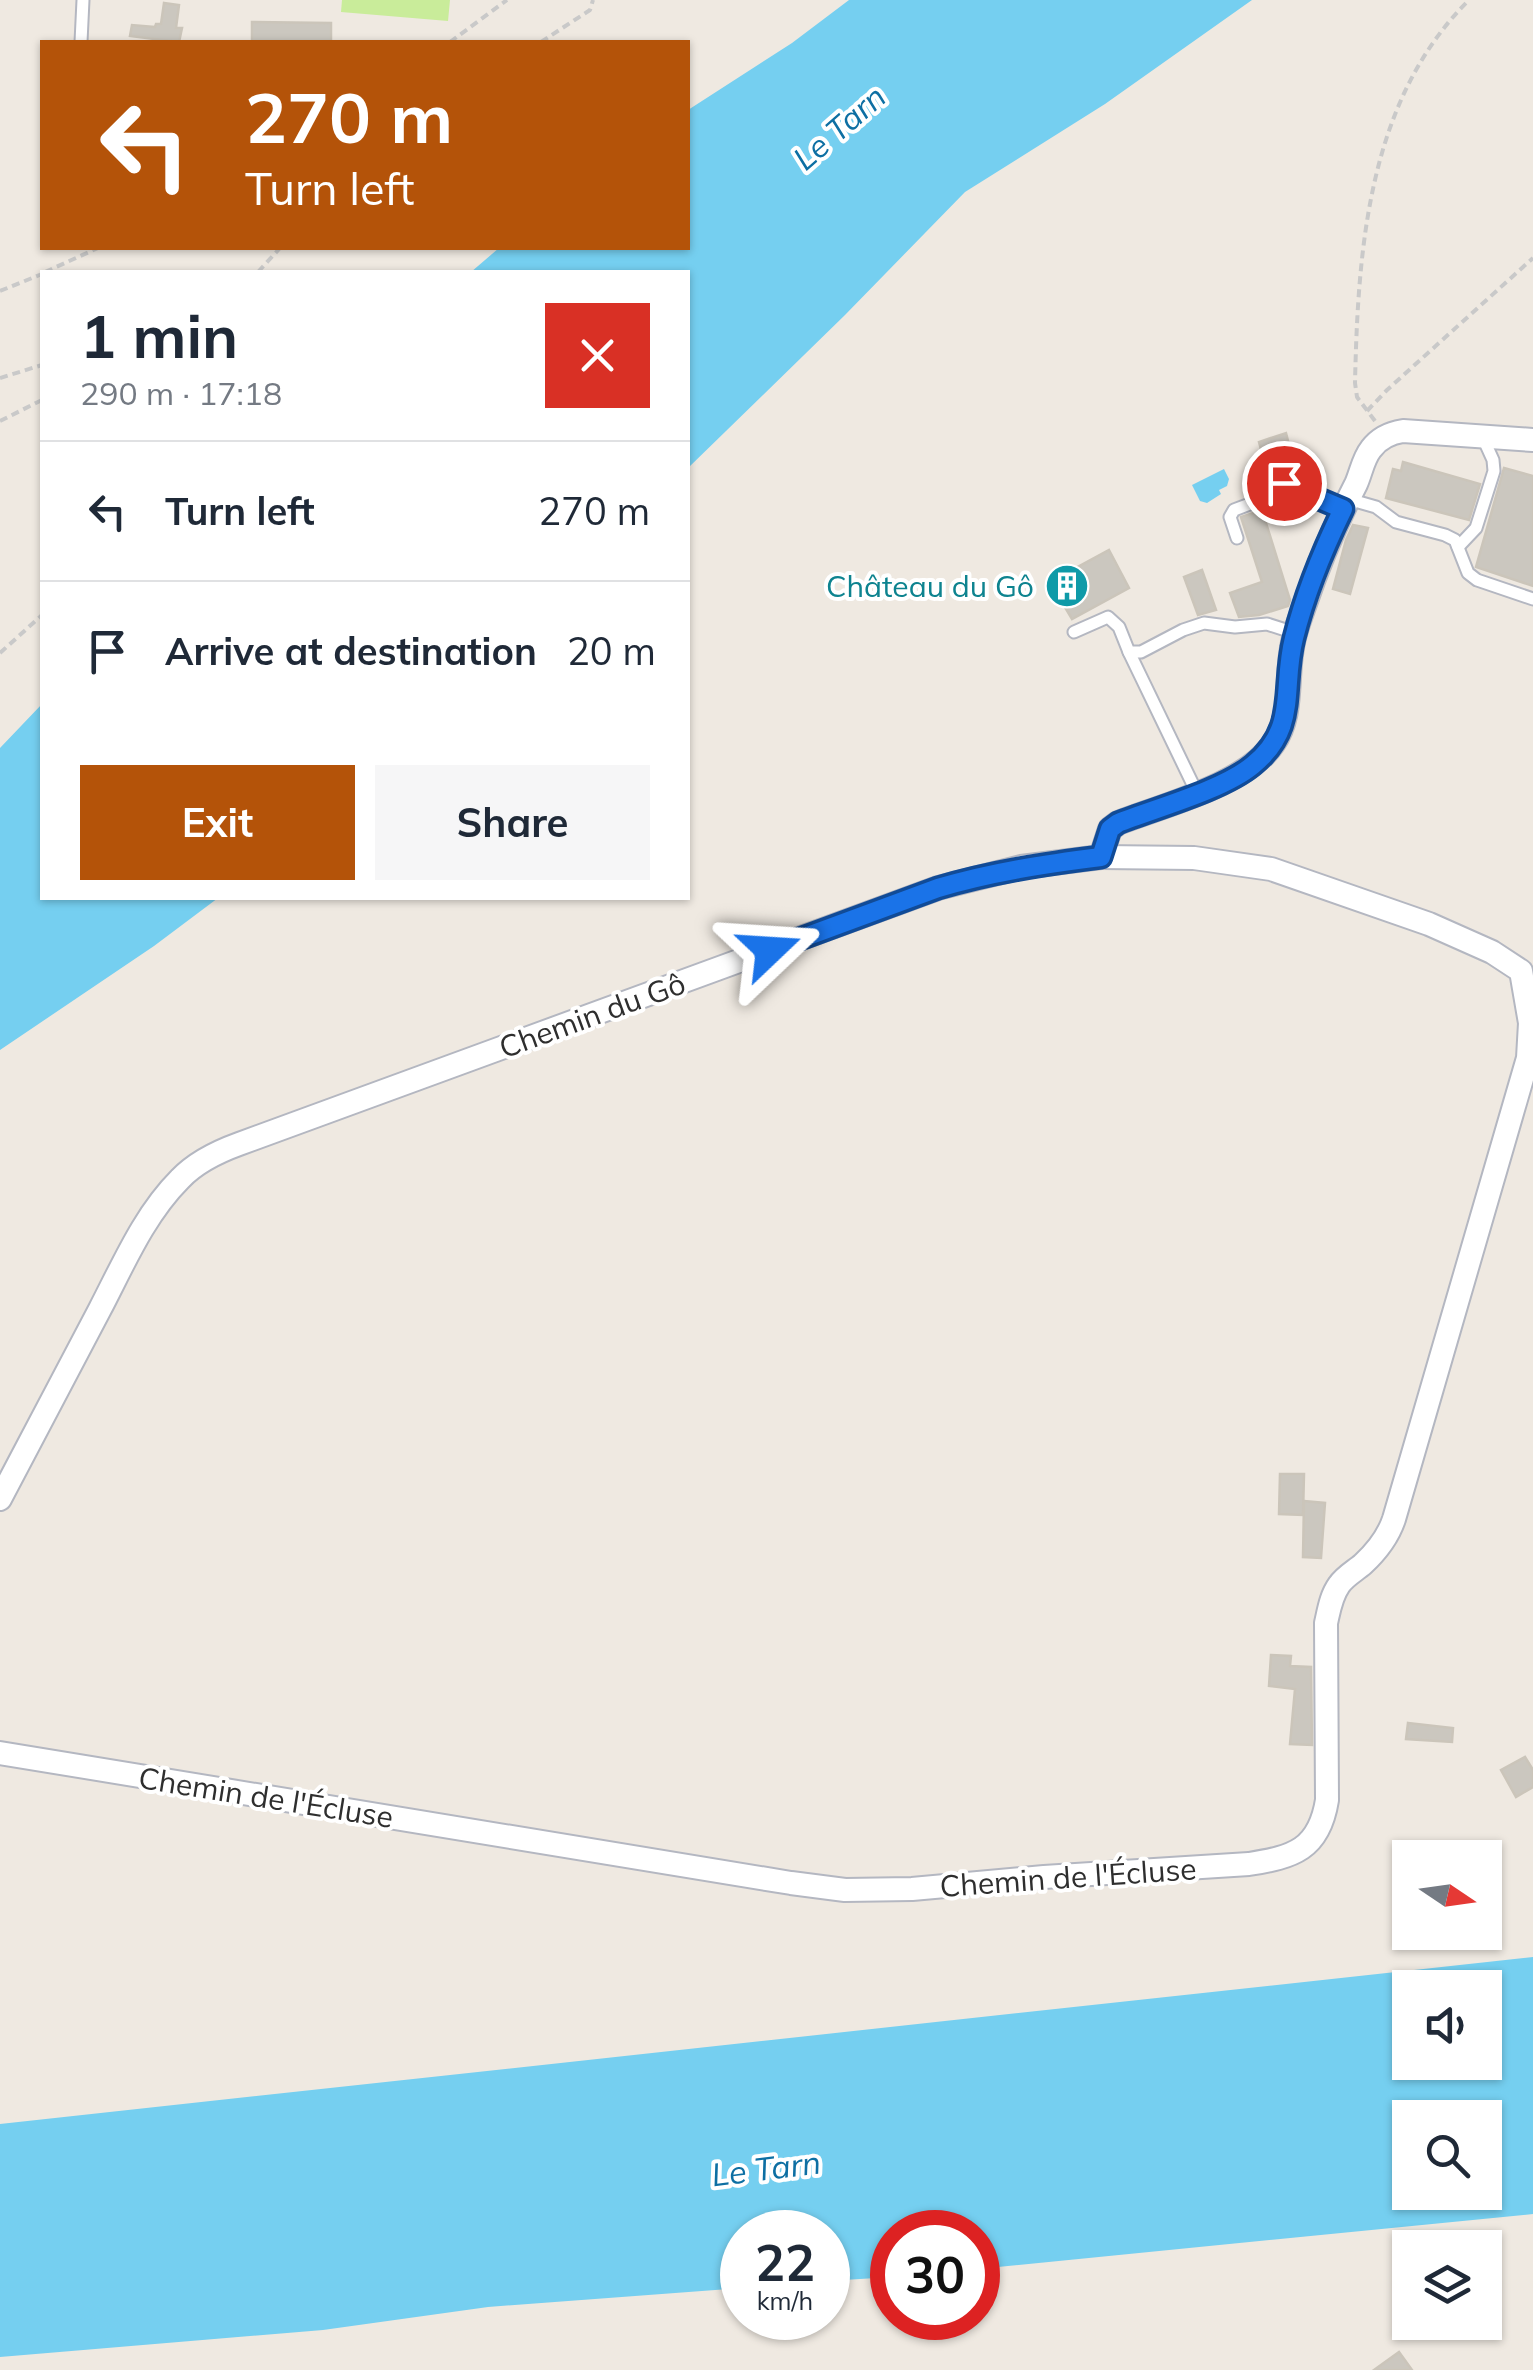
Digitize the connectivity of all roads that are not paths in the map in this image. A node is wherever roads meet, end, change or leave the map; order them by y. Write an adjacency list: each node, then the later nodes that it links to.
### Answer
1 (83, 0): 2 (lane)
2 (82, 40)
3 (1483, 438): 4 (street); 7 (street); 9 (lane)
4 (1533, 440)
5 (1280, 464): 6 (lane)
6 (1284, 491): 7 (lane); 8 (lane)
7 (1346, 504): 9 (lane); 12 (street)
8 (1238, 538)
9 (1458, 547): 10 (lane)
10 (1533, 599)
11 (1074, 632): 13 (lane)
12 (1295, 633): 13 (lane); 14 (street)
13 (1129, 652): 14 (lane)
14 (1197, 793): 15 (street)
15 (1101, 857): 16 (street, Chemin du Gô); 17 (street, Chemin du Gô)
16 (1527, 966): 18 (street, Chemin de l'Écluse)
17 (0, 1499)
18 (0, 1752)

